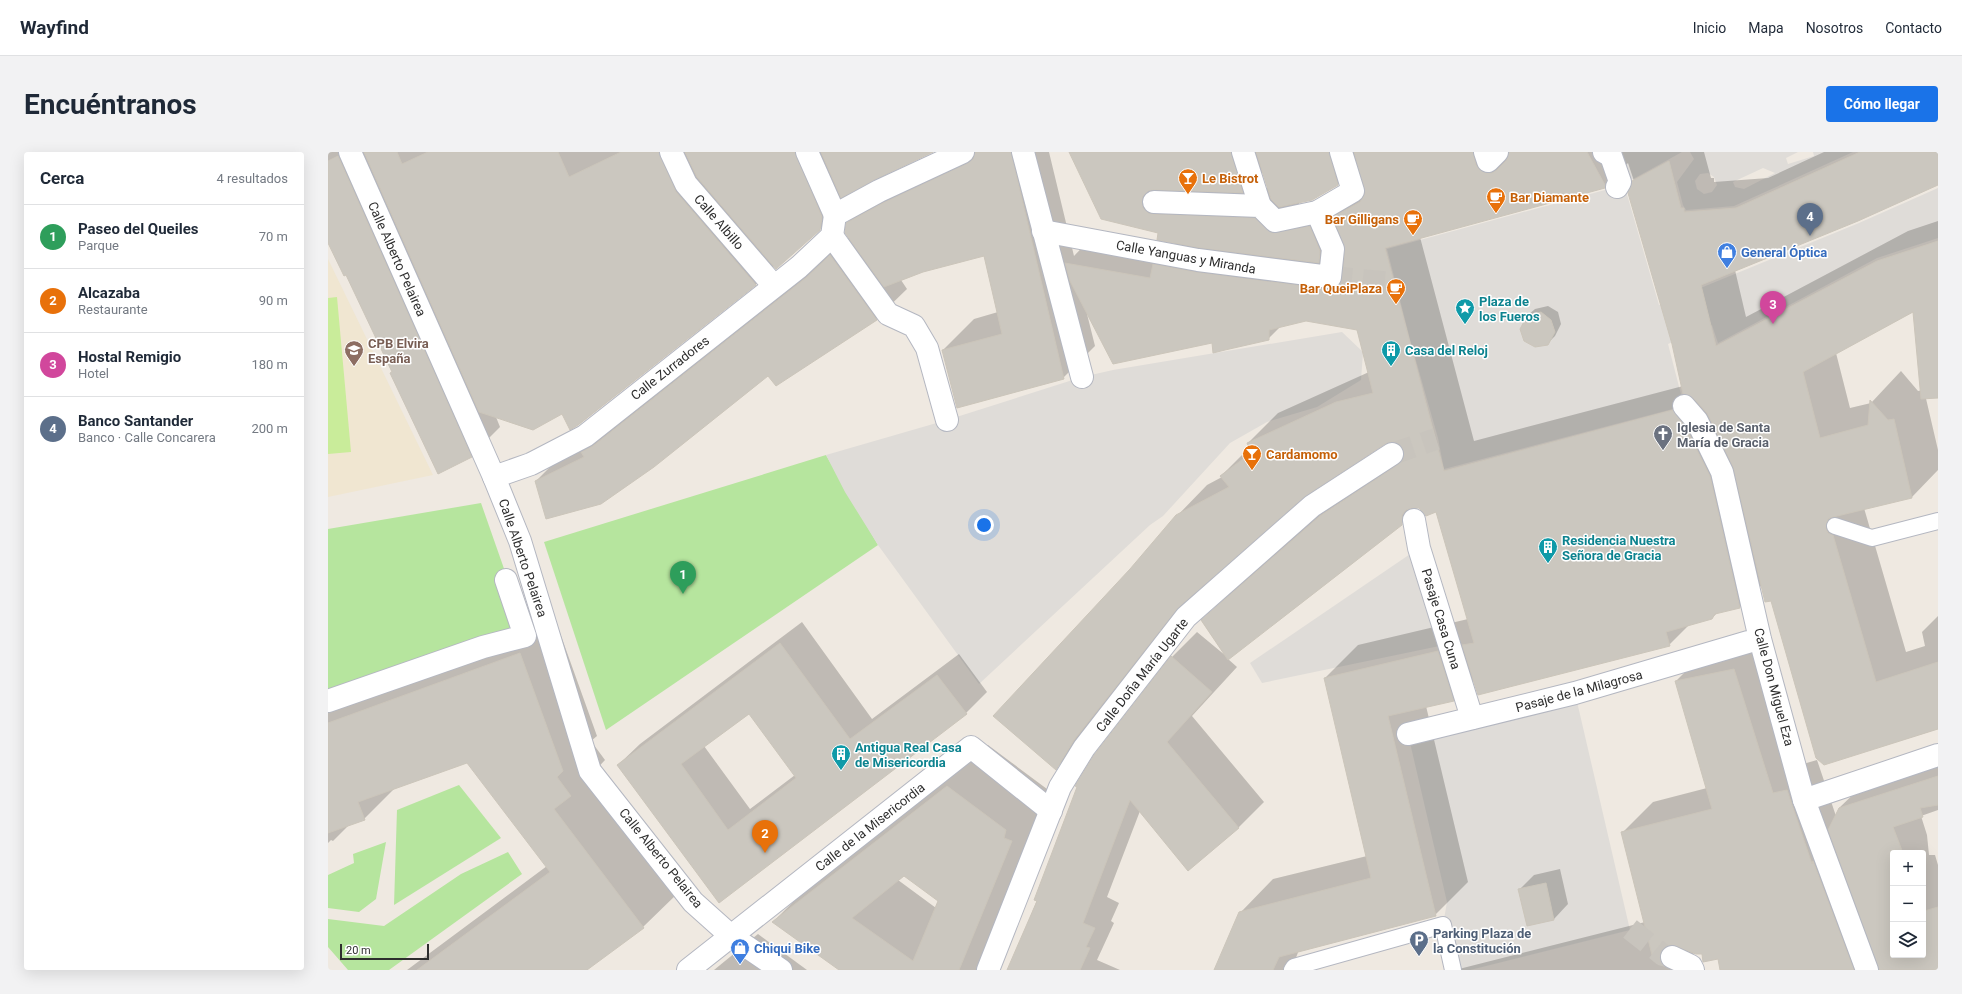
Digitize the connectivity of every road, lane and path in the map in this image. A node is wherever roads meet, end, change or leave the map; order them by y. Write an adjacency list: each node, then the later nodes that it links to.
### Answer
1 (350, 152): 22 (street, Calle Alberto Pelairea)
2 (671, 152): 17 (street, Calle Albillo)
3 (807, 152): 15 (street)
4 (1023, 152): 16 (street)
5 (1243, 152): 13 (street)
6 (1341, 152): 14 (street)
7 (1485, 152): 8 (street)
8 (1497, 152)
9 (1604, 152): 11 (street)
10 (970, 153): 15 (street, Calle Zurradores)
11 (1617, 187)
12 (1154, 202): 13 (street)
13 (1260, 206): 14 (street)
14 (1317, 212): 16 (street, Calle Yanguas y Miranda)
15 (833, 225): 17 (street, Calle Zurradores); 20 (street)
16 (1043, 231): 18 (street)
17 (774, 286): 22 (street, Calle Zurradores)
18 (1082, 377)
19 (1684, 406): 32 (street, Calle Don Miguel Eza)
20 (947, 420)
21 (1392, 454): 33 (street, Calle Doña María Ugarte)
22 (494, 477): 34 (street, Calle Alberto Pelairea)
23 (1414, 520): 29 (street, Pasaje Casa Cuna)
24 (1938, 521): 25 (lane)
25 (1835, 526)
26 (506, 580): 28 (street)
27 (1748, 642): 29 (street, Pasaje de la Milagrosa)
28 (328, 701)
29 (1472, 718): 30 (street, Pasaje de la Milagrosa)
30 (1408, 734)
31 (1938, 755): 32 (street)
32 (1804, 800): 42 (street, Calle Don Miguel Eza)
33 (1051, 811): 34 (street, Calle de la Misericordia); 38 (street, Calle Doña María Ugarte)
34 (731, 936): 36 (street, Calle de la Misericordia); 37 (street, Calle Alberto Pelairea)
35 (1672, 957): 41 (street)
36 (688, 970)
37 (781, 970)
38 (988, 970)
39 (1292, 970): 40 (lane)
40 (1454, 970)
41 (1693, 970)
42 (1867, 970)

